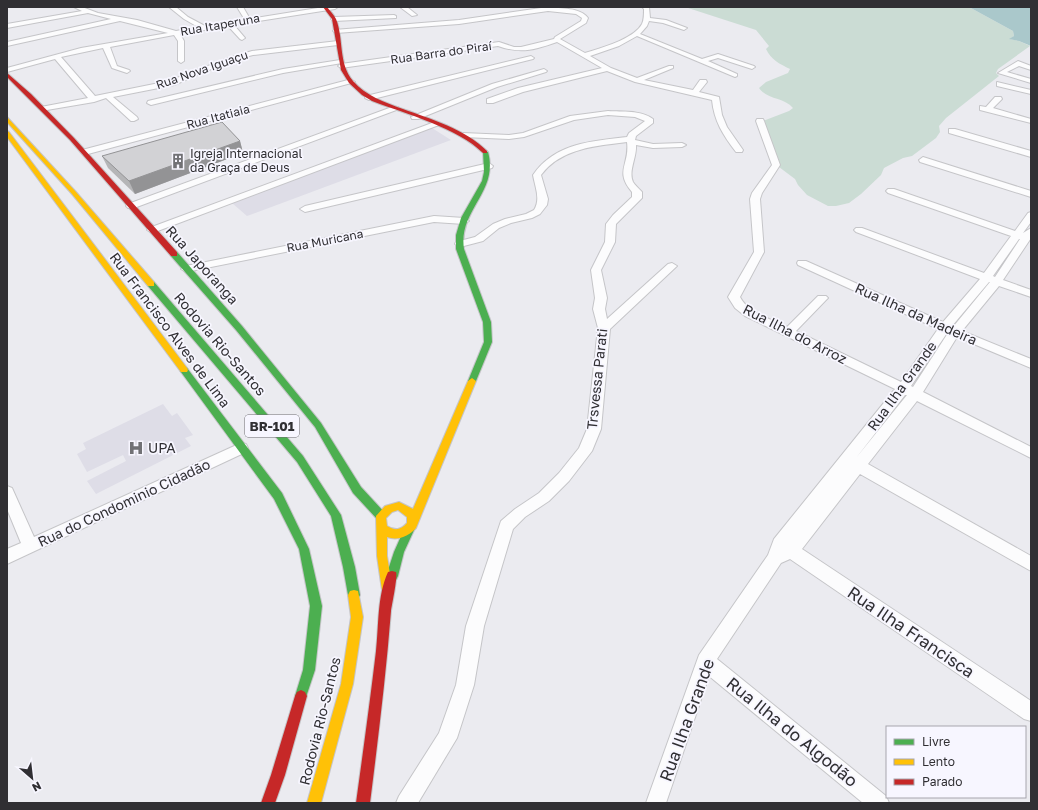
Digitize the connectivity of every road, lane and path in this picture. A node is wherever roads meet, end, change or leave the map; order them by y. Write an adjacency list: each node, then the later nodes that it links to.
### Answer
1 (76, 7): 8 (street)
2 (172, 7): 18 (street)
3 (240, 7): 15 (street)
4 (328, 7): 13 (main road); 15 (street, Rua Itaperuna)
5 (403, 7): 9 (street)
6 (645, 7): 14 (street)
7 (546, 8): 11 (street); 20 (street); 24 (street, Rua Barra do Piraí)
8 (87, 12): 12 (street); 17 (street)
9 (414, 15)
10 (394, 17): 13 (street)
11 (560, 18)
12 (121, 19): 21 (street); 26 (street)
13 (334, 19): 20 (main road)
14 (646, 19): 19 (street); 22 (street)
15 (248, 20): 16 (street, Rua Itaperuna)
16 (229, 23): 18 (street, Rua Itaperuna); 23 (street)
17 (7, 26)
18 (204, 28): 21 (street, Rua Itaperuna)
19 (684, 28)
20 (336, 31): 25 (main road)
21 (176, 33): 27 (street, Rua Itaperuna); 32 (street)
22 (636, 34): 29 (street); 31 (street)
23 (242, 38)
24 (557, 40): 28 (street, Rua Barra do Piraí); 29 (street)
25 (338, 43): 33 (main road); 47 (street, Rua Nova Iguaçu)
26 (7, 44)
27 (106, 46): 30 (street, Rua Itaperuna); 39 (street)
28 (521, 49): 33 (street, Rua Barra do Piraí); 34 (street)
29 (585, 55): 37 (street)
30 (56, 56): 38 (street, Rua Itaperuna); 54 (street)
31 (702, 60): 31 (street)
32 (181, 61)
33 (341, 64): 44 (main road); 51 (street, Rua Barra do Piraí)
34 (537, 64): 41 (street); 52 (street); 61 (street)
35 (671, 67): 42 (street)
36 (1031, 68): 43 (street)
37 (608, 69): 41 (street); 42 (street)
38 (7, 70)
39 (127, 71)
40 (7, 74): 58 (main road, Rua Japoranga)
41 (560, 80): 55 (street)
42 (638, 80): 49 (street)
43 (1031, 81)
44 (350, 82): 52 (main road); 72 (street, Rua Itatiaia)
45 (703, 82): 49 (street)
46 (1000, 84): 48 (street)
47 (160, 86): 50 (street, Rua Nova Iguaçu); 51 (street)
48 (1031, 92)
49 (694, 93): 71 (street)
50 (110, 97): 54 (street, Rua Nova Iguaçu); 62 (street)
51 (172, 98): 56 (street, Rua Barra do Piraí); 57 (street)
52 (369, 98): 59 (main road)
53 (998, 99): 64 (street)
54 (94, 100): 58 (street, Rua Nova Iguaçu)
55 (490, 101)
56 (151, 103)
57 (180, 106)
58 (44, 109): 72 (main road, Rua Japoranga)
59 (395, 109): 61 (main road); 78 (street)
60 (7, 116): 117 (main road, Rodovia Rio-Santos / BR-101)
61 (415, 117): 65 (main road)
62 (134, 119)
63 (760, 121): 94 (street, Rua Ilha do Arroz)
64 (1031, 121)
65 (435, 125): 68 (main road); 82 (street)
66 (952, 131): 73 (street)
67 (7, 134): 98 (main road, Rua Francisco Alves de Lima)
68 (463, 135): 69 (street); 75 (main road)
69 (631, 140): 70 (street); 85 (street); 92 (street, Trsvessa Parati)
70 (682, 145)
71 (739, 150)
72 (85, 152): 78 (main road, Rua Japoranga)
73 (1031, 154)
74 (922, 160): 77 (street)
75 (489, 166): 79 (street); 81 (main road)
76 (891, 191): 84 (street)
77 (1031, 194)
78 (131, 206): 82 (main road, Rua Japoranga)
79 (305, 209)
80 (1031, 215): 84 (street, Rua Ilha Grande)
81 (464, 221): 85 (main road); 88 (street, Rua Muricana)
82 (152, 230): 88 (main road, Rua Japoranga)
83 (859, 230): 89 (street)
84 (1026, 236): 89 (street, Rua Ilha Grande)
85 (460, 244): 102 (main road)
86 (802, 263): 93 (street, Rua Ilha da Madeira)
87 (672, 266): 92 (street)
88 (186, 269): 101 (main road, Rua Japoranga)
89 (992, 279): 90 (street); 93 (street, Rua Ilha Grande)
90 (1031, 294)
91 (822, 298): 94 (street)
92 (604, 328): 119 (street, Trsvessa Parati)
93 (950, 330): 95 (street, Rua Ilha da Madeira); 96 (street, Rua Ilha Grande); 97 (street, Rua Ilha Grande)
94 (788, 332): 96 (street, Rua Ilha do Arroz)
95 (1031, 364)
96 (903, 388): 97 (street, Rua Ilha do Arroz); 100 (street, Rua Ilha Grande)
97 (915, 394): 99 (street, Rua Ilha do Arroz); 100 (street, Rua Ilha Grande)
98 (241, 448): 109 (street, Rua do Condominio Cidadão); 116 (main road, Rua Francisco Alves de Lima)
99 (1031, 453)
100 (853, 462): 110 (street, Rua Ilha Grande); 112 (street)
101 (358, 490): 104 (main road); 106 (main road, Rua Japoranga)
102 (425, 491): 105 (main road); 107 (main road)
103 (7, 492): 109 (street)
104 (394, 507): 105 (main road); 106 (main road)
105 (404, 507): 107 (main road)
106 (380, 516): 108 (main road)
107 (412, 524): 108 (main road); 113 (main road)
108 (382, 529): 113 (main road)
109 (30, 546): 111 (street, Rua do Condominio Cidadão)
110 (782, 551): 114 (street, Rua Ilha Grande); 115 (street, Rua Ilha Francisca)
111 (7, 557)
112 (1031, 564)
113 (387, 595): 118 (main road)
114 (705, 661): 120 (street, Rua Ilha Grande); 121 (street, Rua Ilha do Algodão)
115 (1031, 712)
116 (268, 803)
117 (314, 803)
118 (363, 803)
119 (406, 803)
120 (656, 803)
121 (879, 803)

